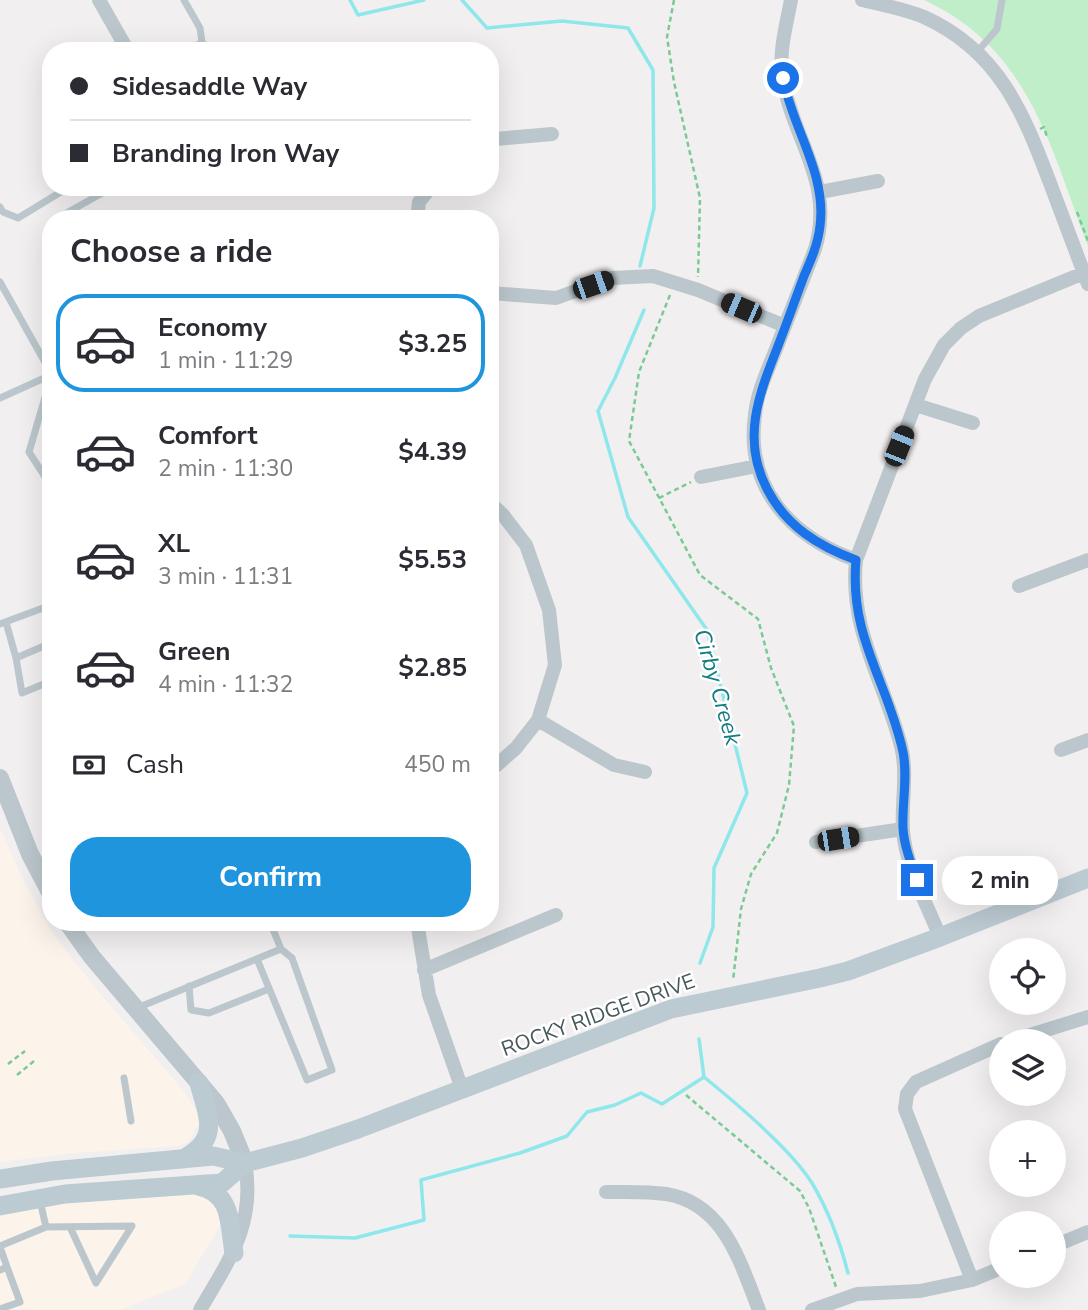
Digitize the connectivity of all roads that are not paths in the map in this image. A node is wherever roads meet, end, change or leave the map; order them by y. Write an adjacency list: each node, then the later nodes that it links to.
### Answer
1 (99, 0): 6 (street)
2 (184, 0): 7 (lane)
3 (792, 0): 12 (street)
4 (862, 0): 8 (street)
5 (1002, 0): 8 (lane)
6 (123, 42)
7 (202, 42)
8 (977, 52): 17 (street)
9 (552, 134): 10 (street)
10 (499, 140)
11 (878, 181): 12 (street)
12 (820, 192): 20 (street)
13 (54, 196): 15 (lane)
14 (97, 196): 16 (lane)
15 (0, 207)
16 (72, 210)
17 (1086, 278): 24 (street)
18 (0, 282): 21 (lane)
19 (499, 294): 20 (street)
20 (785, 326): 27 (street)
21 (42, 359)
22 (42, 379): 23 (lane)
23 (0, 398)
24 (916, 405): 26 (street); 31 (street)
25 (42, 406): 28 (lane)
26 (973, 423)
27 (757, 466): 29 (street); 31 (street)
28 (42, 472)
29 (701, 477)
30 (499, 511): 39 (street)
31 (856, 560): 45 (street)
32 (1088, 560): 33 (street)
33 (1019, 586)
34 (42, 608): 35 (lane)
35 (3, 623): 37 (lane)
36 (42, 647): 37 (lane)
37 (16, 658): 38 (lane)
38 (42, 685)
39 (538, 720): 42 (street); 43 (street)
40 (1088, 740): 41 (street)
41 (1061, 750)
42 (499, 763)
43 (645, 772)
44 (0, 778): 47 (street)
45 (903, 829): 46 (street); 53 (street)
46 (816, 842)
47 (42, 875)
48 (1088, 878): 53 (main road, ROCKY RIDGE DRIVE)
49 (556, 915): 56 (street)
50 (73, 931): 59 (street)
51 (274, 931): 54 (lane)
52 (418, 931): 56 (street)
53 (940, 937): 65 (main road, ROCKY RIDGE DRIVE)
54 (281, 949): 55 (lane); 58 (lane)
55 (257, 959): 57 (lane); 58 (lane)
56 (424, 970): 65 (street)
57 (190, 986): 58 (lane); 59 (lane)
58 (270, 989)
59 (136, 1008): 64 (street)
60 (1088, 1017): 61 (street)
61 (1050, 1029)
62 (989, 1049): 82 (street)
63 (124, 1078): 66 (lane)
64 (199, 1083): 67 (main road); 68 (street)
65 (462, 1089): 68 (main road, ROCKY RIDGE DRIVE)
66 (131, 1121)
67 (179, 1161): 68 (main road, ROCKY RIDGE DRIVE); 69 (main road, ROCKY RIDGE DRIVE)
68 (245, 1163): 70 (main road, ROCKY RIDGE DRIVE); 79 (street)
69 (0, 1179)
70 (193, 1185): 72 (main road, ROCKY RIDGE DRIVE); 79 (main road)
71 (606, 1192): 85 (street)
72 (40, 1199): 73 (main road, ROCKY RIDGE DRIVE); 74 (lane)
73 (0, 1206)
74 (46, 1227): 75 (lane); 78 (lane)
75 (70, 1227): 75 (lane)
76 (1088, 1232): 77 (street)
77 (1066, 1241)
78 (0, 1247): 80 (lane)
79 (234, 1253): 84 (street)
80 (4, 1268): 83 (lane)
81 (989, 1273): 82 (street)
82 (972, 1280): 86 (street)
83 (0, 1309)
84 (200, 1310)
85 (759, 1310)
86 (812, 1310)

